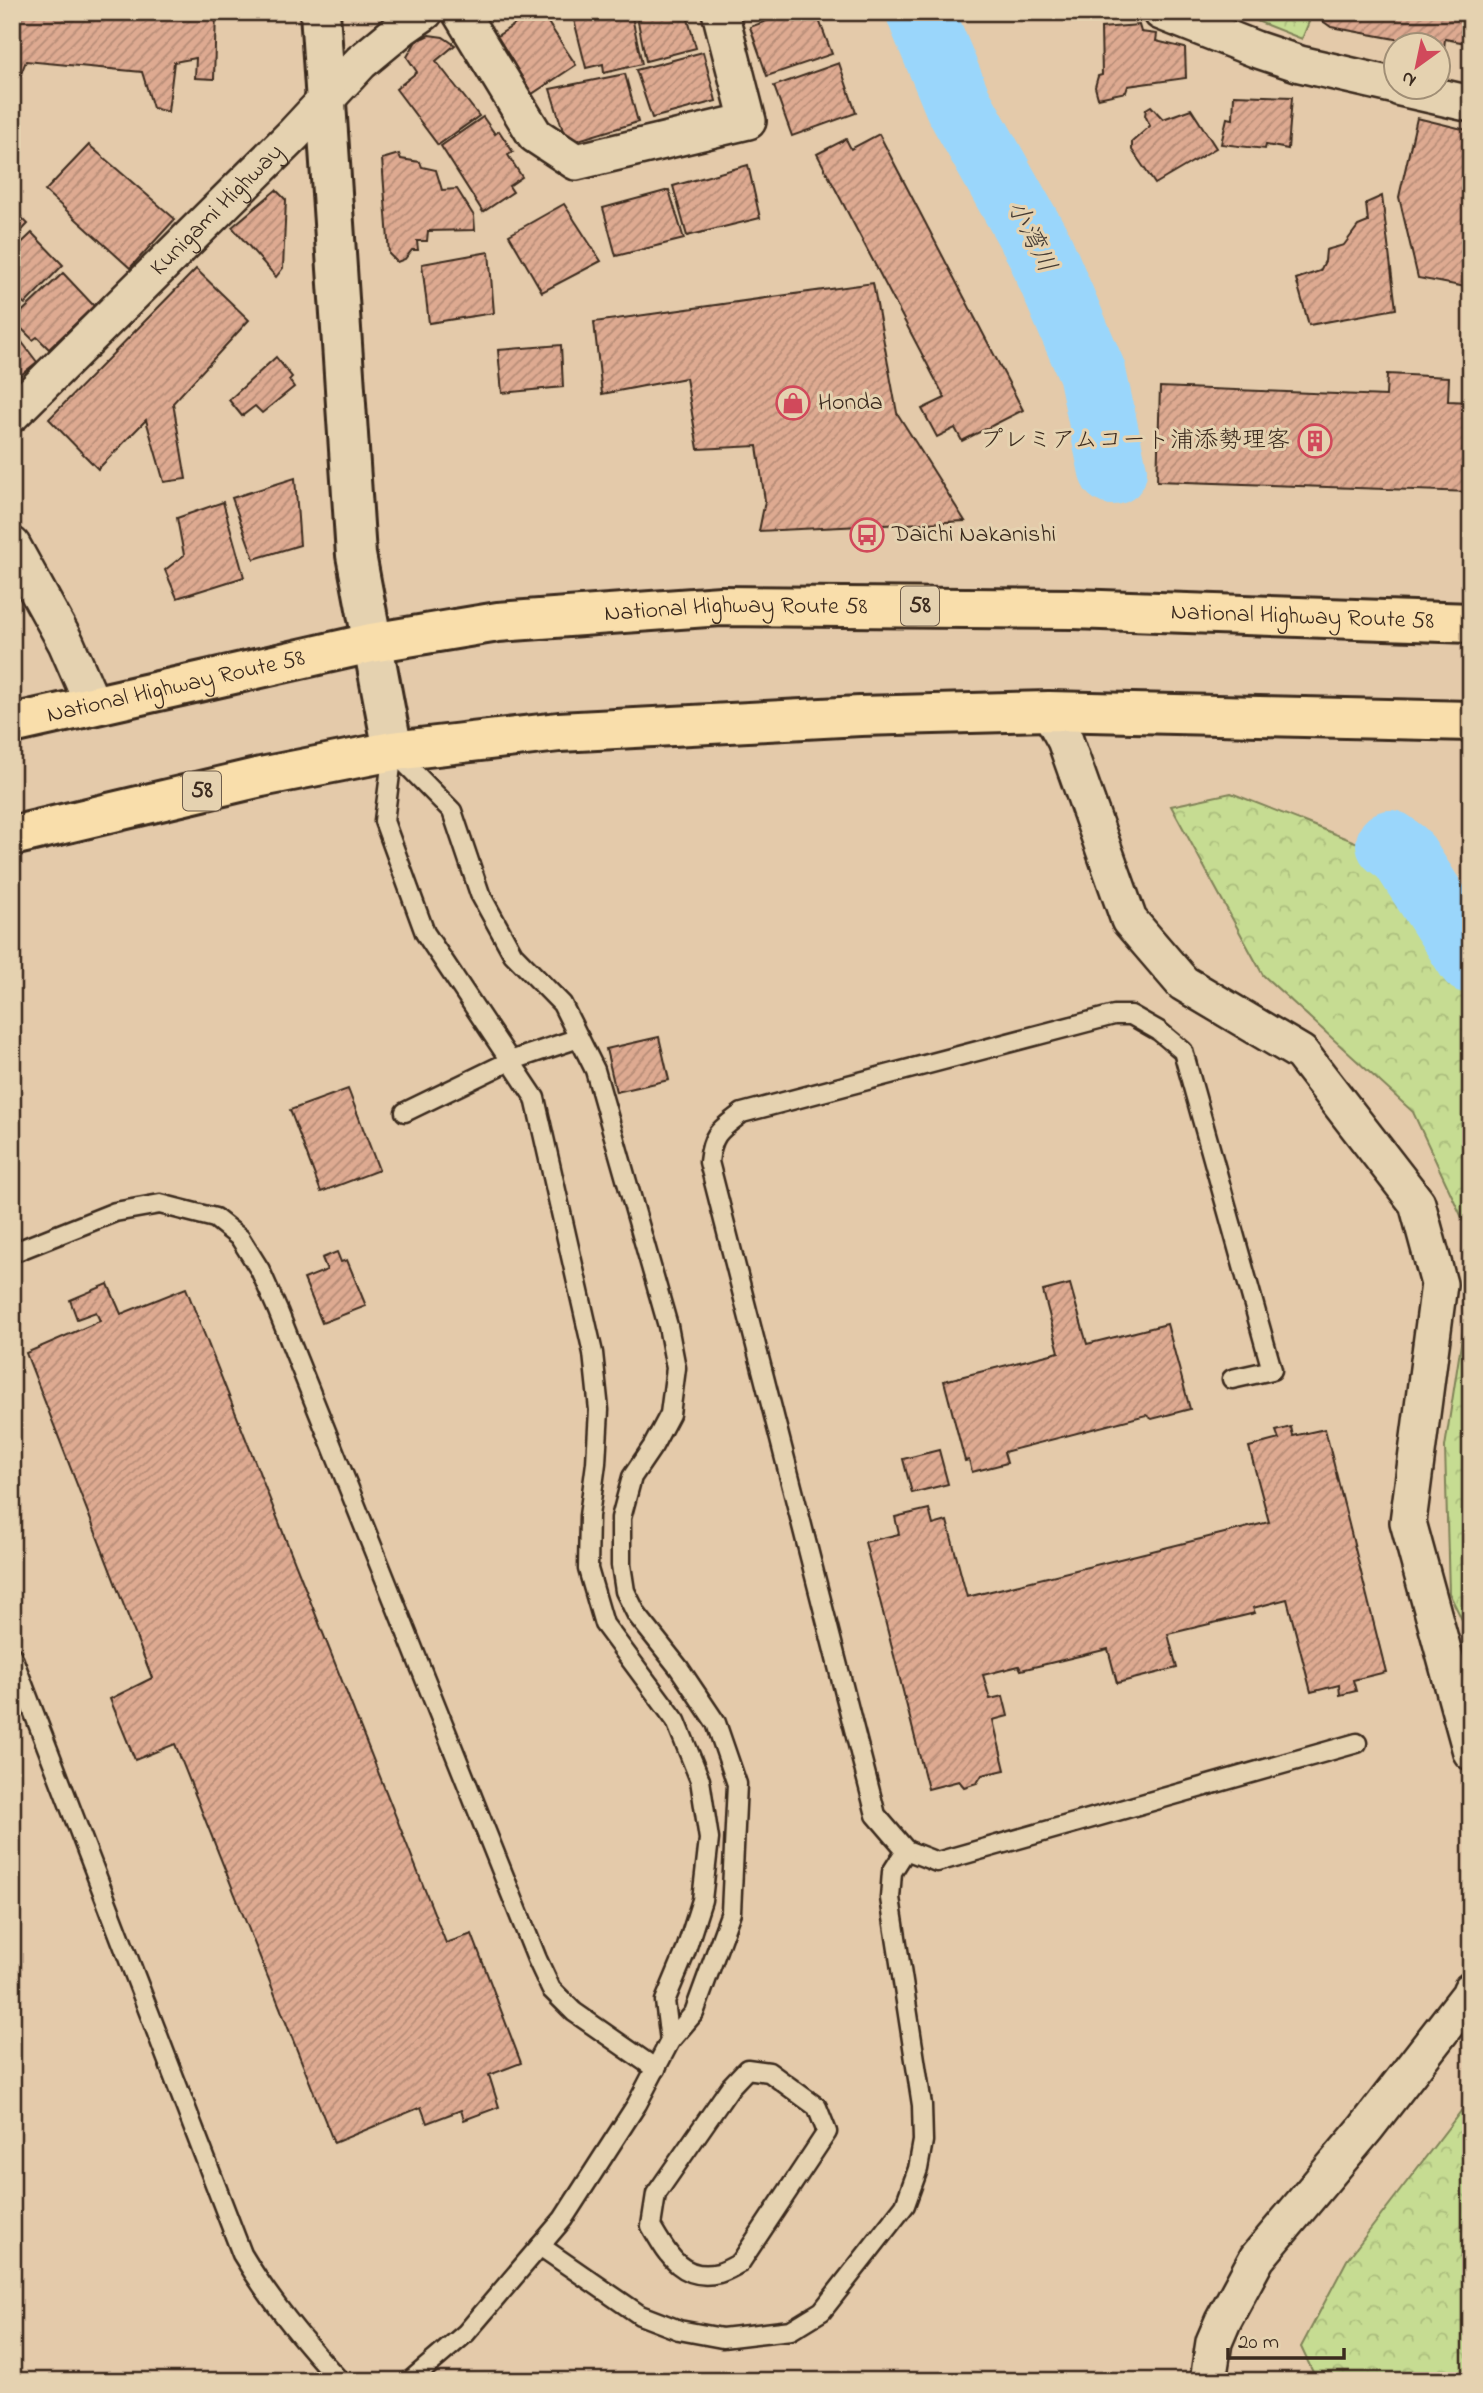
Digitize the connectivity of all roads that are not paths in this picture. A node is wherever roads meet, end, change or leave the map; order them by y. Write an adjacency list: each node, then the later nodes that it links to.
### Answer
1 (320, 12): 7 (street)
2 (425, 12): 7 (street, Kunigami Highway)
3 (460, 12): 4 (street)
4 (720, 12)
5 (1161, 12): 6 (street)
6 (1382, 83)
7 (326, 98): 10 (street, Kunigami Highway); 13 (street)
8 (1452, 100): 9 (street)
9 (1471, 104)
10 (12, 415)
11 (12, 545): 14 (street)
12 (1471, 623): 13 (highway, National Highway Route 58 / 58)
13 (371, 643): 14 (highway, National Highway Route 58 / 58); 18 (street)
14 (93, 705): 17 (highway, National Highway Route 58 / 58)
15 (1049, 711): 16 (highway, 58); 18 (highway, 58); 27 (street)
16 (1471, 721)
17 (12, 724)
18 (393, 751): 19 (highway, 58); 20 (lane); 21 (lane)
19 (12, 836)
20 (579, 1038): 21 (lane); 30 (lane)
21 (510, 1061): 22 (lane); 30 (lane)
22 (405, 1112)
23 (12, 1253): 31 (lane)
24 (1231, 1379): 28 (lane)
25 (12, 1657): 34 (lane)
26 (1357, 1743): 28 (lane)
27 (1471, 1752)
28 (906, 1850): 32 (lane)
29 (1471, 1990): 36 (street)
30 (670, 2041): 31 (lane)
31 (656, 2069): 32 (lane)
32 (540, 2246): 35 (lane)
33 (691, 2273): 33 (lane)
34 (340, 2381)
35 (410, 2381)
36 (1208, 2381)

